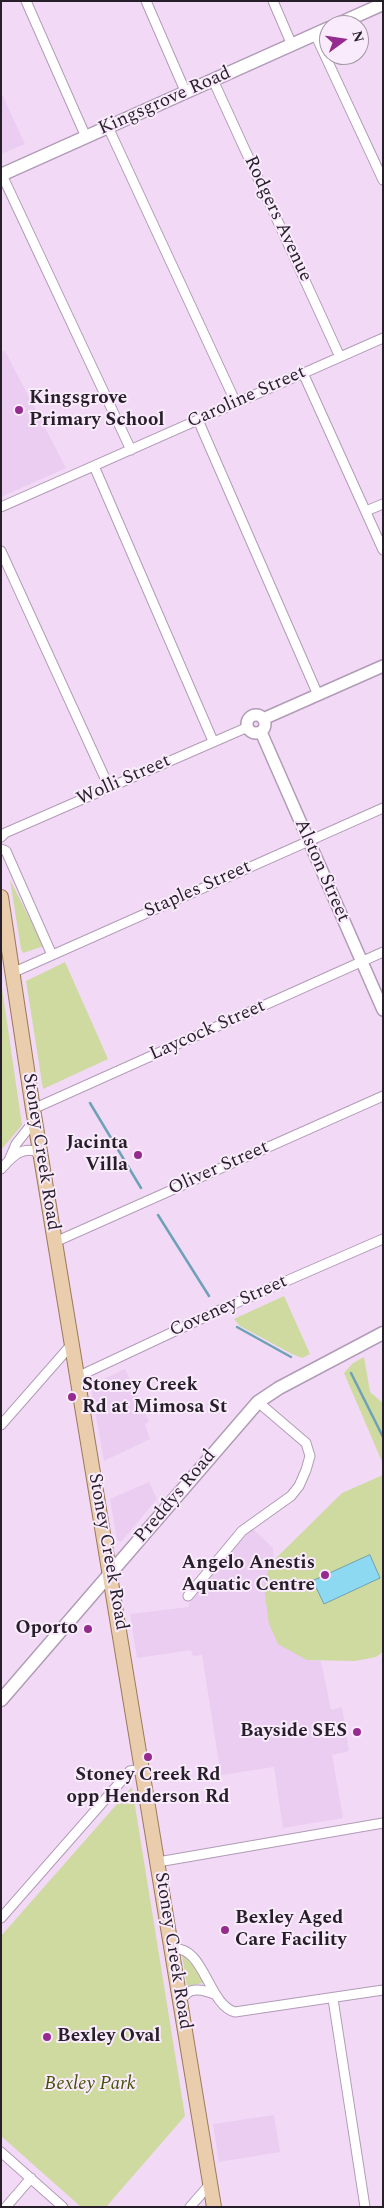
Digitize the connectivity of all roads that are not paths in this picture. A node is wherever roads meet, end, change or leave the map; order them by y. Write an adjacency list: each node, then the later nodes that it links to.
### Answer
1 (26, 1): 12 (street)
2 (146, 1): 10 (street)
3 (273, 1): 8 (street)
4 (383, 4): 5 (main road)
5 (358, 15)
6 (319, 32): 7 (main road, Kingsgrove Road)
7 (315, 34): 8 (main road, Kingsgrove Road); 14 (street)
8 (292, 44): 9 (main road, Kingsgrove Road)
9 (214, 80): 10 (main road, Kingsgrove Road); 16 (street, Rodgers Avenue)
10 (186, 93): 11 (main road, Kingsgrove Road)
11 (108, 128): 12 (main road, Kingsgrove Road); 18 (street)
12 (86, 137): 13 (main road, Kingsgrove Road)
13 (2, 175): 20 (street)
14 (383, 180)
15 (383, 338): 16 (street, Caroline Street)
16 (340, 357): 17 (street, Caroline Street)
17 (303, 373): 18 (street, Caroline Street); 24 (street)
18 (236, 403): 19 (street, Caroline Street)
19 (198, 420): 20 (street, Caroline Street); 28 (street)
20 (131, 450): 21 (street, Caroline Street)
21 (94, 466): 23 (street, Caroline Street); 32 (street)
22 (383, 504): 24 (street)
23 (1, 507)
24 (366, 511): 25 (street)
25 (383, 550)
26 (1, 551): 33 (street)
27 (383, 666): 28 (street)
28 (318, 695): 29 (street)
29 (263, 719): 30 (street); 31 (street)
30 (248, 727): 31 (street); 32 (street, Wolli Street)
31 (260, 732): 36 (street, Alston Street)
32 (214, 741): 33 (street, Wolli Street)
33 (109, 787): 35 (street, Wolli Street)
34 (383, 808): 36 (street, Staples Street)
35 (1, 837)
36 (307, 842): 40 (street, Staples Street); 41 (street, Alston Street)
37 (1, 849): 40 (street)
38 (1, 897): 42 (main road, Stoney Creek Road)
39 (383, 952): 41 (street, Laycock Street)
40 (52, 955): 42 (street, Staples Street)
41 (362, 962): 43 (street, Alston Street); 45 (street, Laycock Street)
42 (12, 973): 45 (main road, Stoney Creek Road)
43 (383, 1010)
44 (383, 1096): 50 (street, Oliver Street)
45 (34, 1115): 46 (street); 47 (main road, Stoney Creek Road)
46 (10, 1158): 47 (street); 48 (street)
47 (41, 1158): 50 (main road, Stoney Creek Road)
48 (1, 1169)
49 (383, 1239): 53 (street, Coveney Street)
50 (55, 1242): 52 (main road, Stoney Creek Road)
51 (383, 1333): 54 (main road, Preddys Road)
52 (72, 1344): 53 (main road, Stoney Creek Road); 55 (street)
53 (77, 1377): 56 (main road, Stoney Creek Road)
54 (258, 1402): 56 (main road, Preddys Road); 57 (street)
55 (1, 1425)
56 (110, 1574): 58 (main road, Preddys Road); 59 (main road, Stoney Creek Road)
57 (188, 1596)
58 (1, 1700)
59 (142, 1769): 61 (main road, Stoney Creek Road); 62 (street)
60 (383, 1823): 61 (street)
61 (158, 1862): 63 (main road, Stoney Creek Road)
62 (1, 1918)
63 (172, 1949): 65 (street); 67 (main road, Stoney Creek Road)
64 (383, 1990): 66 (street)
65 (217, 1996): 66 (street); 67 (street)
66 (333, 1999): 75 (street)
67 (181, 2003): 70 (main road, Stoney Creek Road)
68 (1, 2152): 69 (street)
69 (31, 2178): 71 (street); 72 (street)
70 (210, 2184): 73 (street); 74 (main road, Stoney Creek Road)
71 (6, 2207)
72 (63, 2207)
73 (190, 2207)
74 (214, 2207)
75 (365, 2207)

